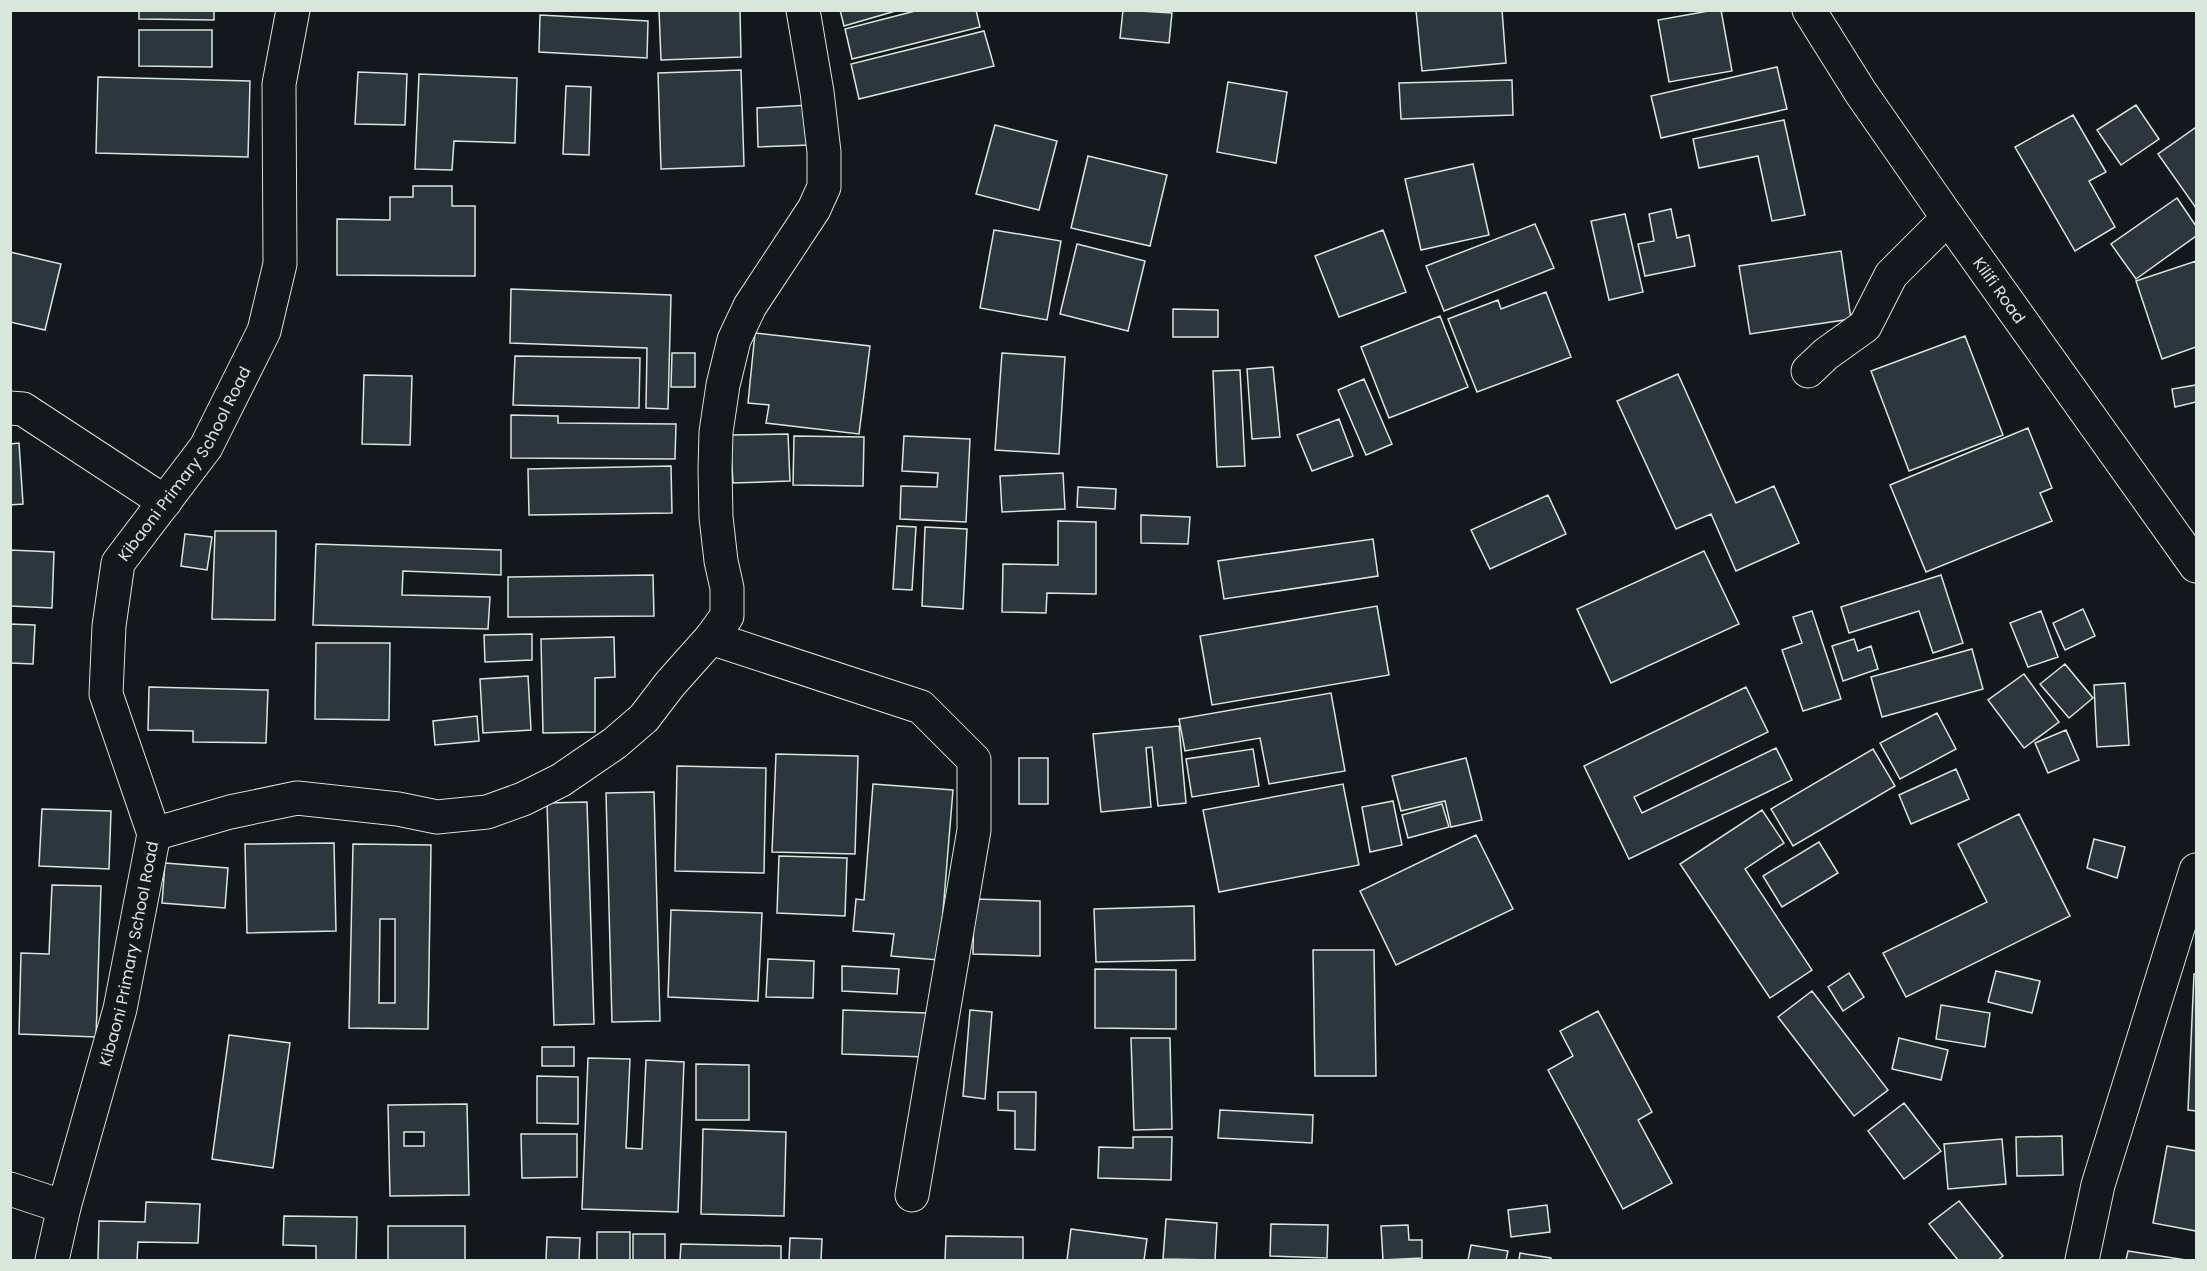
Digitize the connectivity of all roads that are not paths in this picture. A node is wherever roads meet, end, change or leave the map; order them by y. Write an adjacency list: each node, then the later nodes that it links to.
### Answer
1 (293, 10): 7 (street, Kibaoni Primary School Road)
2 (803, 10): 9 (street)
3 (1809, 10): 4 (street, Kilifi Road)
4 (1948, 218): 5 (street); 8 (street, Kilifi Road)
5 (1808, 371)
6 (10, 408): 7 (street)
7 (165, 502): 10 (street, Kibaoni Primary School Road)
8 (2196, 566)
9 (711, 638): 10 (street); 13 (street)
10 (154, 834): 14 (street, Kibaoni Primary School Road)
11 (2196, 870): 16 (street)
12 (10, 1189): 14 (street)
13 (912, 1195)
14 (64, 1207): 15 (street, Kibaoni Primary School Road)
15 (52, 1260)
16 (2082, 1260)

